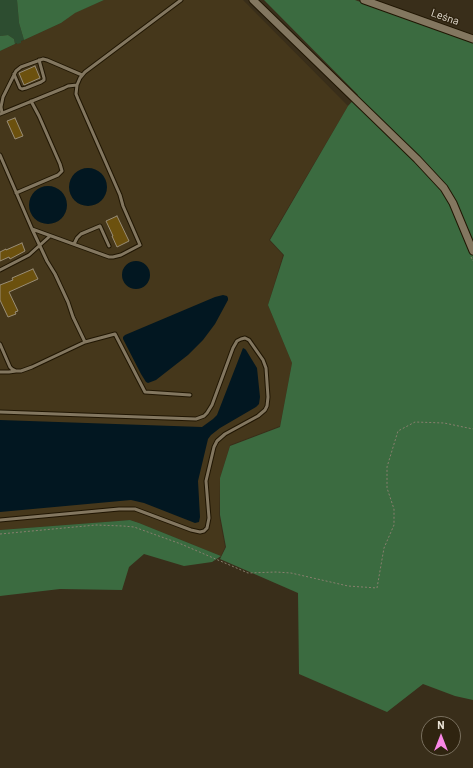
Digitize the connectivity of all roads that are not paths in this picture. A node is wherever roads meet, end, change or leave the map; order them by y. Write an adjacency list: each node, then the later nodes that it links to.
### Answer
1 (181, 0): 7 (lane)
2 (253, 0): 18 (street)
3 (364, 0): 4 (street, Leśna)
4 (473, 38)
5 (38, 60): 6 (lane); 6 (lane); 7 (lane)
6 (14, 74): 10 (lane)
7 (82, 75): 8 (lane)
8 (77, 85): 9 (lane); 15 (lane)
9 (31, 101): 10 (lane); 12 (lane)
10 (1, 113)
11 (0, 155): 12 (lane)
12 (16, 193): 13 (lane)
13 (32, 229): 14 (lane); 16 (lane)
14 (50, 236): 15 (lane); 16 (lane)
15 (74, 244): 17 (lane)
16 (40, 245): 19 (lane); 20 (lane)
17 (109, 246)
18 (472, 253)
19 (0, 270)
20 (86, 342): 22 (lane); 24 (lane)
21 (0, 344): 22 (lane)
22 (16, 371): 23 (lane)
23 (0, 372)
24 (190, 395)
25 (0, 412): 26 (lane)
26 (0, 520)

